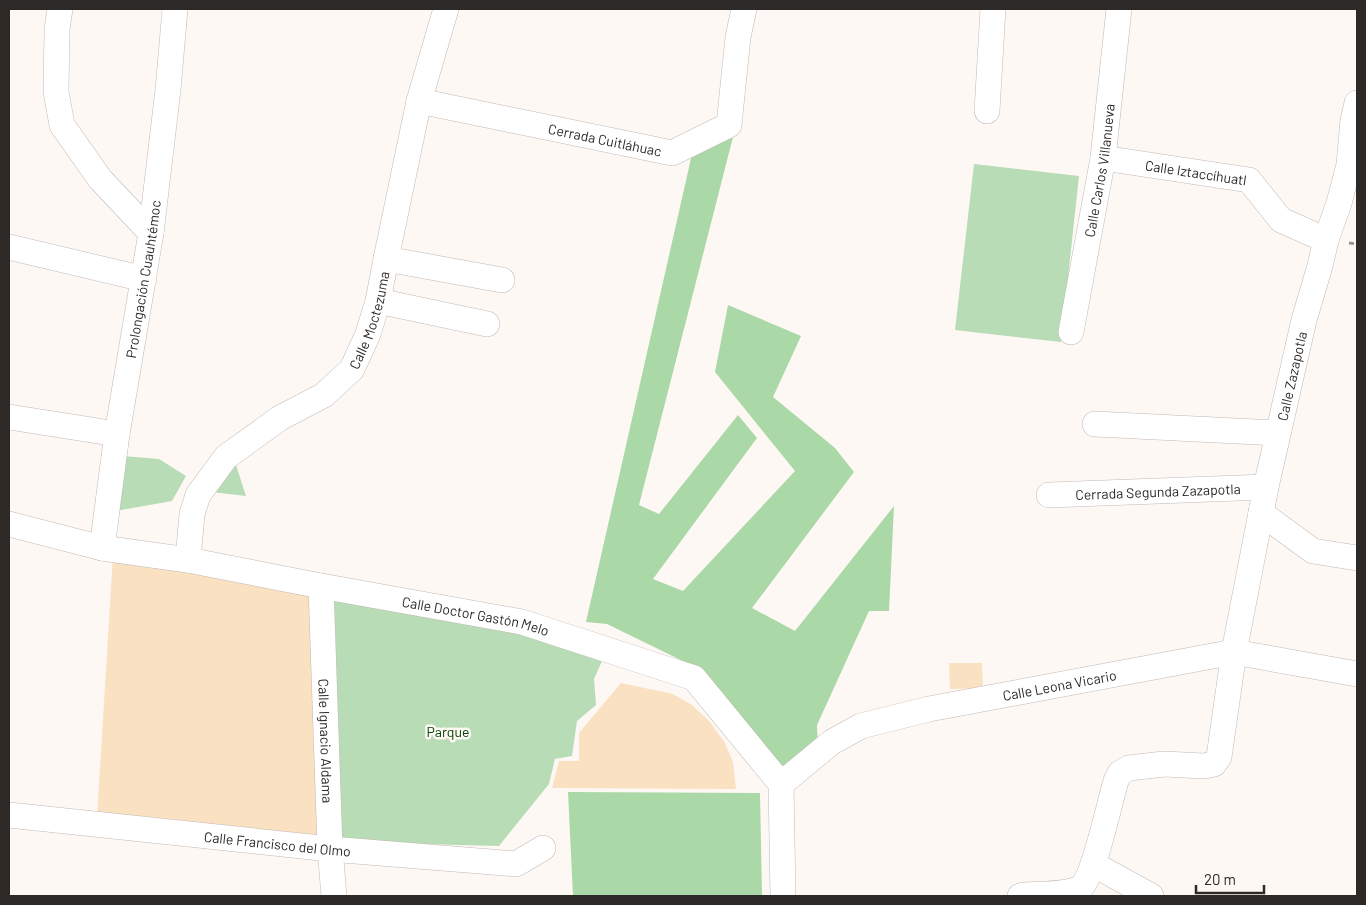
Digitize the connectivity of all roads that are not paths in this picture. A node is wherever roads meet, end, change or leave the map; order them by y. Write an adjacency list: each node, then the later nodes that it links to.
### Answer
1 (60, 9): 11 (street)
2 (175, 9): 11 (street, Prolongación Cuauhtémoc)
3 (446, 9): 7 (street, Calle Moctezuma)
4 (744, 9): 7 (street, Cerrada Cuitláhuac)
5 (993, 9): 8 (street)
6 (1119, 9): 10 (street, Calle Carlos Villanueva)
7 (419, 101): 14 (street, Calle Moctezuma)
8 (987, 111)
9 (1356, 115): 12 (street, Calle Zazapotla)
10 (1103, 158): 12 (street, Calle Iztaccíhuatl); 19 (street, Calle Carlos Villanueva)
11 (150, 233): 15 (street, Prolongación Cuauhtémoc)
12 (1326, 240): 22 (street, Calle Zazapotla)
13 (9, 247): 15 (street)
14 (386, 259): 16 (street); 17 (street, Calle Moctezuma)
15 (144, 279): 23 (street, Prolongación Cuauhtémoc)
16 (502, 280)
17 (378, 301): 18 (street); 30 (street, Calle Moctezuma)
18 (487, 324)
19 (1071, 332)
20 (9, 417): 23 (street)
21 (1095, 424): 22 (street)
22 (1277, 433): 24 (street, Calle Zazapotla)
23 (117, 434): 28 (street, Prolongación Cuauhtémoc)
24 (1266, 488): 25 (street, Cerrada Segunda Zazapotla); 26 (street, Calle Zazapotla)
25 (1050, 495)
26 (1261, 513): 29 (street); 32 (street, Calle Zazapotla)
27 (9, 524): 28 (street, Calle Doctor Gastón Melo)
28 (102, 548): 30 (street, Calle Doctor Gastón Melo)
29 (1357, 558)
30 (188, 560): 31 (street, Calle Doctor Gastón Melo)
31 (321, 586): 34 (street, Calle Doctor Gastón Melo); 37 (street, Calle Ignacio Aldama)
32 (1234, 652): 33 (street, Calle Leona Vicario); 34 (street, Calle Leona Vicario); 38 (street, Calle Zazapotla)
33 (1357, 674)
34 (781, 784): 40 (street)
35 (9, 815): 37 (street, Calle Francisco del Olmo)
36 (543, 848): 37 (street, Calle Francisco del Olmo)
37 (330, 849): 39 (street, Calle Ignacio Aldama)
38 (1093, 864): 41 (street); 42 (street)
39 (334, 896)
40 (783, 896)
41 (1020, 896)
42 (1151, 896)

